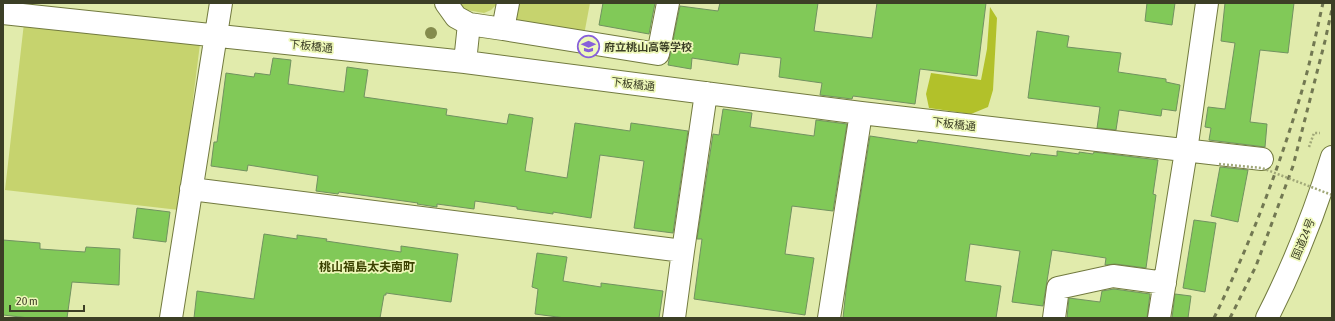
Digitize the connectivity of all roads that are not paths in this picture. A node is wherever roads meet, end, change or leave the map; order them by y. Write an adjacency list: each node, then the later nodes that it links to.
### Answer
1 (221, 3): 9 (main road)
2 (446, 3): 7 (main road)
3 (508, 3): 8 (main road)
4 (668, 3): 8 (main road)
5 (1207, 3): 13 (main road)
6 (3, 13): 9 (main road, 下板橋通)
7 (469, 24): 8 (main road); 10 (main road)
8 (503, 29)
9 (215, 36): 10 (main road, 下板橋通); 16 (main road)
10 (465, 62): 11 (main road, 下板橋通)
11 (706, 93): 12 (main road, 下板橋通); 17 (main road)
12 (861, 113): 13 (main road, 下板橋通); 21 (main road)
13 (1186, 151): 14 (main road, 下板橋通); 18 (main road)
14 (1262, 159)
15 (1331, 166): 24 (main road, 国道24号)
16 (191, 189): 17 (main road); 19 (main road)
17 (683, 251): 20 (main road)
18 (1165, 283): 22 (main road); 23 (main road)
19 (171, 318)
20 (674, 318)
21 (829, 318)
22 (1054, 318)
23 (1159, 318)
24 (1267, 318)

